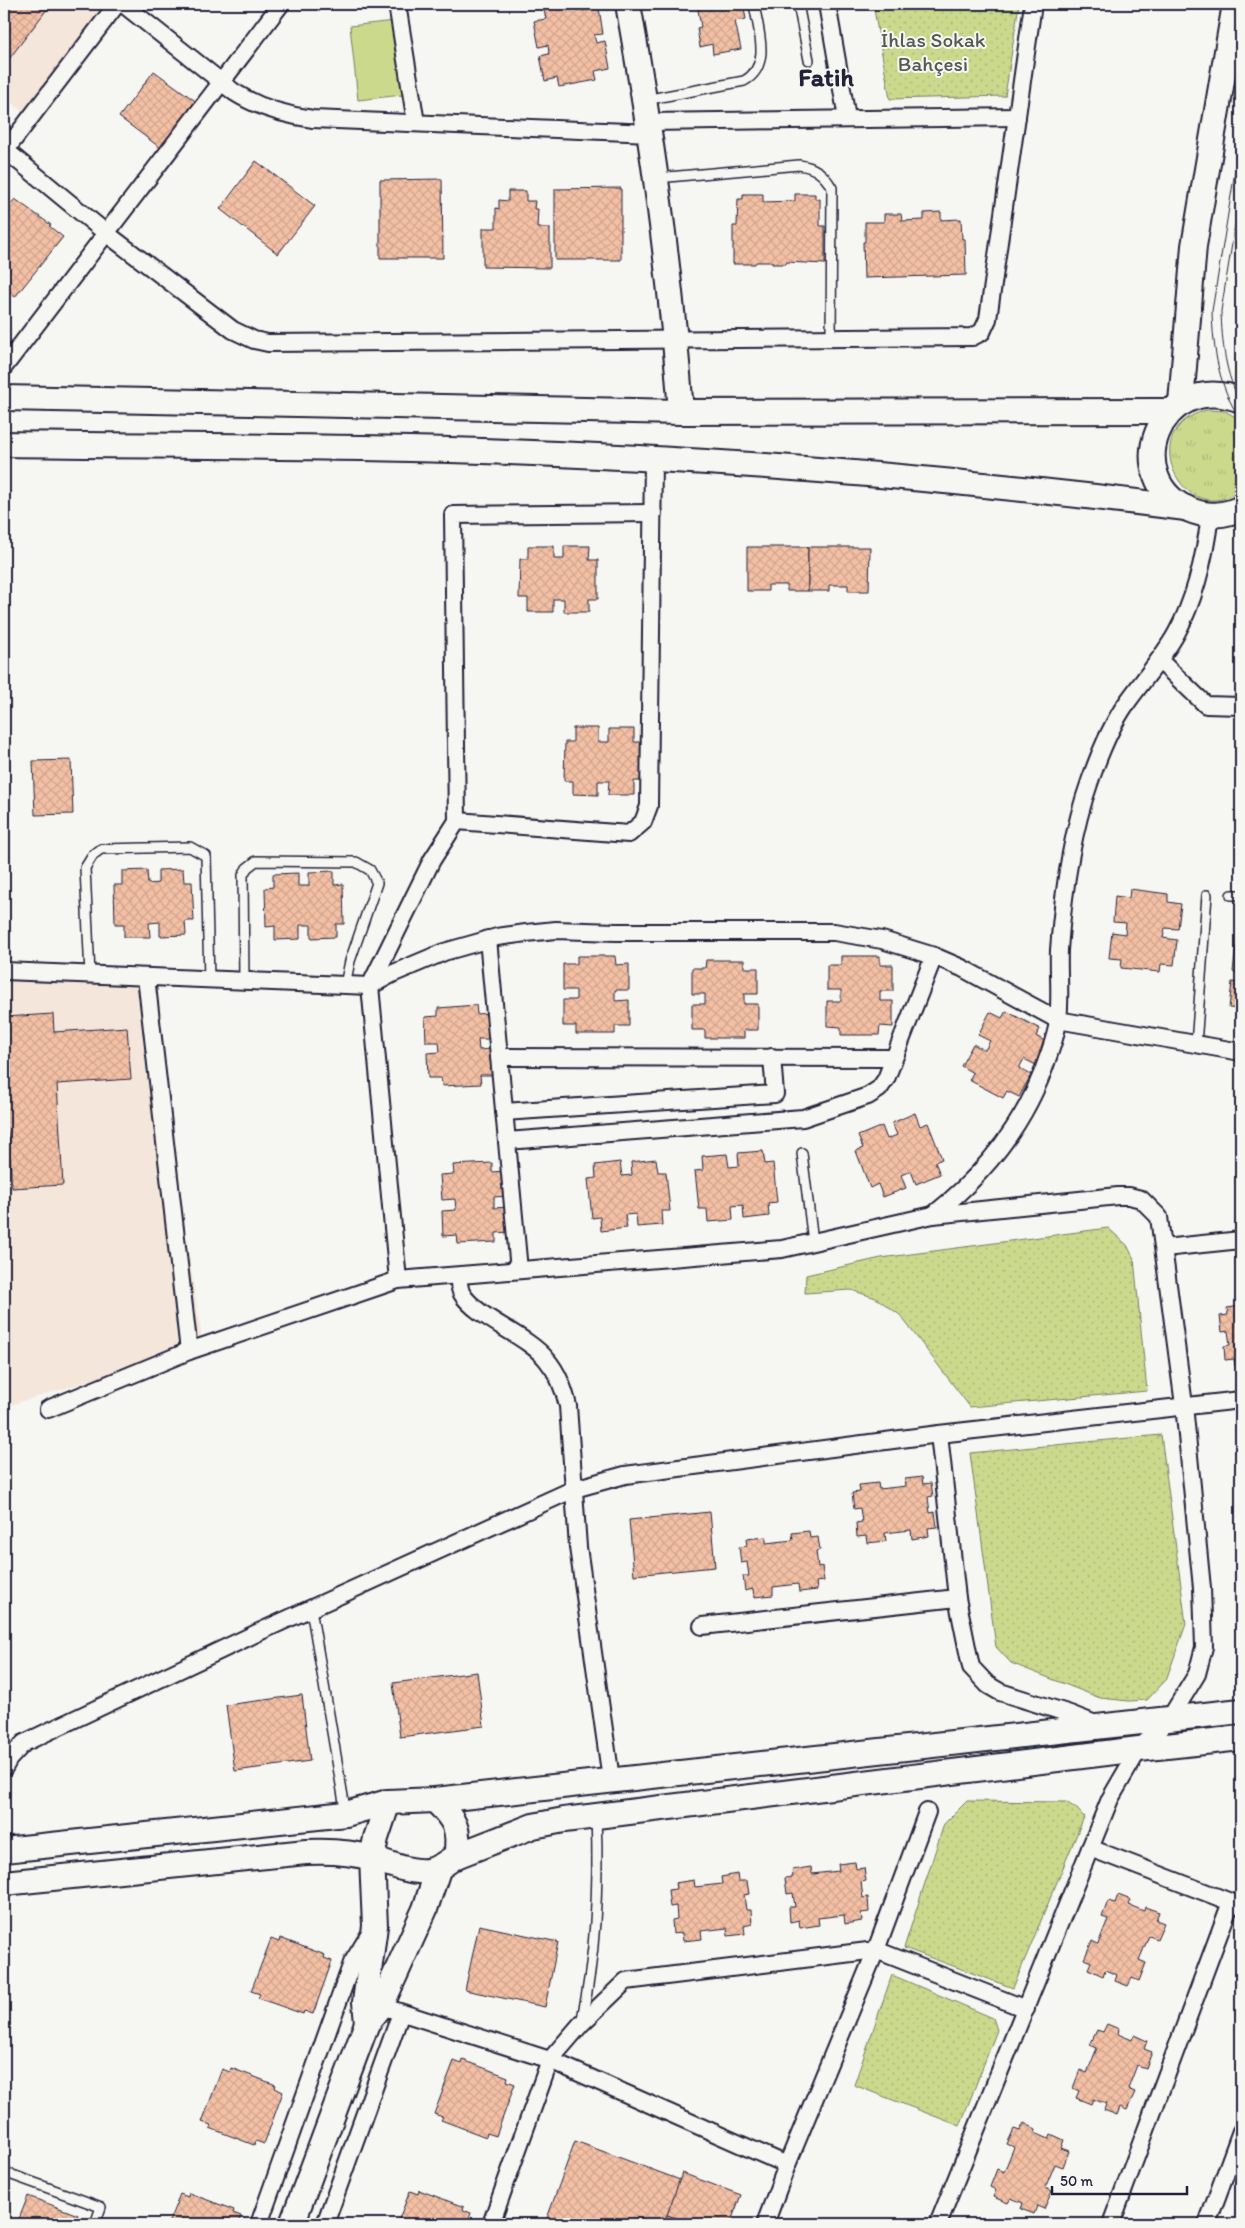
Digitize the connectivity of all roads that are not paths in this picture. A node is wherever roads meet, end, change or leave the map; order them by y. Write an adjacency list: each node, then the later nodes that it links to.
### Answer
1 (116, 4): 17 (street)
2 (123, 4): 12 (street)
3 (281, 4): 12 (street)
4 (397, 4): 16 (street)
5 (628, 4): 14 (street)
6 (754, 4): 14 (lane)
7 (798, 4): 11 (lane)
8 (827, 4): 15 (street)
9 (1033, 4): 13 (street)
10 (1235, 4): 25 (street)
11 (809, 60)
12 (221, 82): 16 (street); 19 (street)
13 (1017, 117): 15 (street); 20 (street)
14 (648, 118): 15 (street); 16 (street); 18 (street)
15 (847, 118)
16 (416, 123)
17 (5, 150): 19 (street)
18 (656, 178): 20 (lane); 21 (street)
19 (106, 233): 21 (street); 22 (street)
20 (831, 338): 21 (street)
21 (676, 339): 26 (street)
22 (4, 367)
23 (4, 398): 26 (street)
24 (1241, 400): 25 (street)
25 (1176, 407): 26 (street); 29 (street)
26 (681, 412)
27 (4, 444): 28 (street)
28 (653, 459): 29 (street); 30 (street)
29 (1186, 508): 31 (street)
30 (653, 513): 34 (street); 34 (street)
31 (1229, 513): 32 (street)
32 (1159, 660): 33 (street); 47 (street)
33 (1241, 706)
34 (457, 821): 46 (street)
35 (1207, 895): 48 (lane)
36 (1231, 895): 37 (lane)
37 (1241, 895)
38 (488, 939): 39 (street); 46 (street); 50 (street)
39 (934, 956): 47 (street); 52 (street)
40 (4, 971): 41 (street)
41 (90, 975): 42 (street); 43 (lane)
42 (146, 977): 43 (street); 63 (street)
43 (209, 980): 44 (street)
44 (244, 981): 45 (street); 45 (lane)
45 (345, 985): 46 (street)
46 (370, 986): 62 (street)
47 (1058, 1020): 48 (street); 56 (street)
48 (1196, 1045): 49 (street)
49 (1241, 1052)
50 (499, 1057): 51 (street); 53 (street)
51 (772, 1057): 52 (street); 53 (street)
52 (894, 1058): 54 (street)
53 (504, 1112): 54 (street)
54 (507, 1141): 60 (street)
55 (802, 1153): 58 (lane)
56 (933, 1215): 58 (street); 59 (street)
57 (1241, 1240): 59 (street)
58 (812, 1242): 60 (street)
59 (1164, 1248): 65 (street)
60 (519, 1270): 61 (street)
61 (458, 1276): 62 (street); 68 (street)
62 (398, 1280): 63 (street)
63 (189, 1351): 66 (street)
64 (1241, 1400): 65 (street)
65 (1184, 1405): 67 (street); 73 (street)
66 (48, 1409)
67 (939, 1434): 68 (street); 69 (street)
68 (574, 1489): 70 (street); 78 (street)
69 (957, 1598): 71 (street); 74 (street)
70 (311, 1609): 77 (street); 82 (lane)
71 (702, 1626)
72 (1241, 1711): 73 (street)
73 (1170, 1718): 74 (street); 76 (street)
74 (1098, 1726): 78 (street)
75 (1241, 1738): 76 (street)
76 (1139, 1749): 83 (street); 84 (street)
77 (4, 1768)
78 (611, 1779): 79 (street)
79 (435, 1800): 80 (street); 87 (street)
80 (388, 1802): 82 (street); 86 (street)
81 (927, 1812): 91 (street)
82 (346, 1814): 85 (street)
83 (596, 1816): 87 (street); 94 (lane)
84 (1090, 1848): 89 (street); 92 (street)
85 (4, 1850)
86 (372, 1858): 87 (street); 88 (street); 90 (street)
87 (447, 1862): 93 (street)
88 (4, 1884)
89 (1236, 1904): 106 (street)
90 (375, 1926): 93 (street); 100 (street)
91 (876, 1950): 92 (street); 94 (street); 97 (street)
92 (1026, 2009): 105 (street)
93 (383, 2014): 95 (street); 101 (street); 102 (street)
94 (582, 2024): 95 (street)
95 (550, 2060): 97 (street); 103 (street)
96 (1241, 2131): 107 (street)
97 (787, 2165): 104 (street)
98 (4, 2172): 99 (lane)
99 (95, 2224)
100 (259, 2224)
101 (292, 2224)
102 (325, 2224)
103 (491, 2224)
104 (765, 2224)
105 (938, 2224)
106 (1111, 2224)
107 (1207, 2224)

